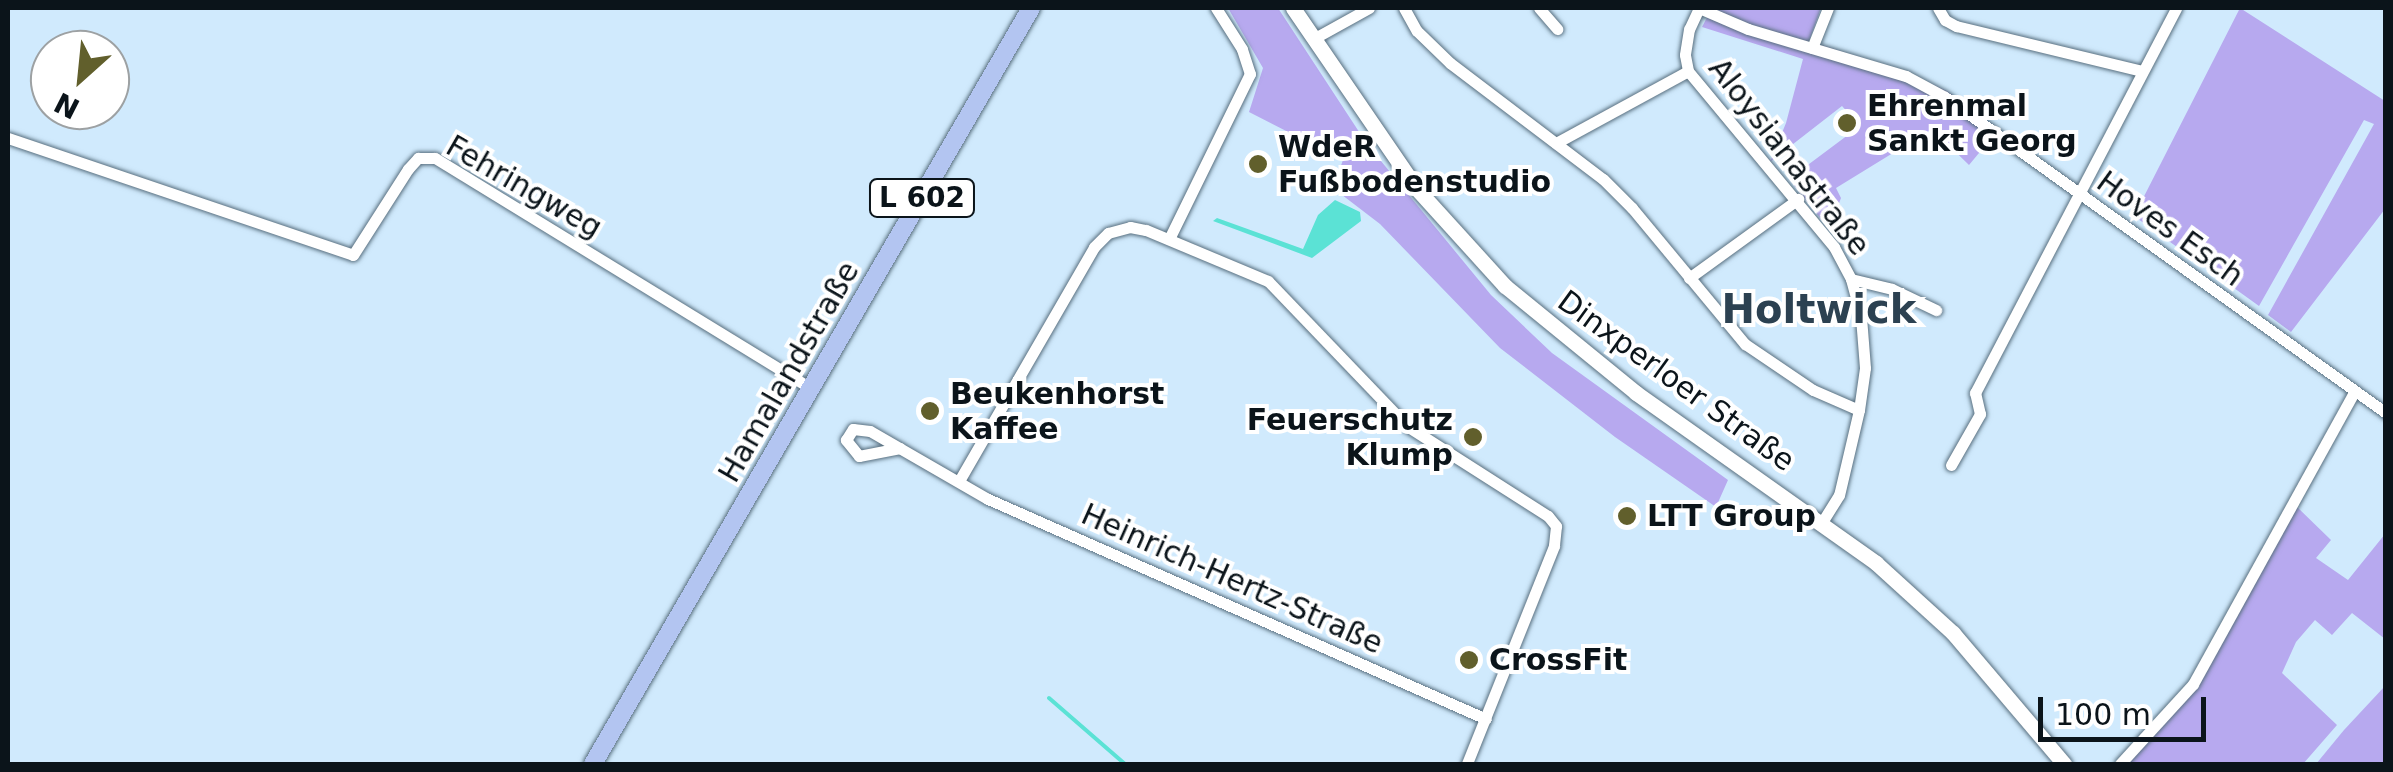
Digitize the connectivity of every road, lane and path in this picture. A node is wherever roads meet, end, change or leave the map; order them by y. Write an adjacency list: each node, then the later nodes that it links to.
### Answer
1 (1031, 8): 24 (main road, Hamalandstraße / L 602)
2 (1216, 8): 20 (street)
3 (1293, 8): 12 (main road, Dinxperloer Straße)
4 (1369, 8): 12 (street)
5 (1404, 8): 17 (street)
6 (1539, 8): 11 (street)
7 (1699, 8): 13 (street, Hoves Esch); 14 (street, Aloysianastraße)
8 (1828, 8): 13 (street)
9 (1938, 8): 15 (street)
10 (2176, 8): 15 (street)
11 (1557, 30)
12 (1313, 40): 31 (main road, Dinxperloer Straße)
13 (1812, 48): 18 (street, Hoves Esch)
14 (1688, 71): 17 (street); 19 (street, Aloysianastraße)
15 (2142, 71): 18 (street)
16 (8, 138): 24 (street, Fehringweg)
17 (1556, 143): 21 (street)
18 (2078, 194): 25 (street, Hoves Esch); 29 (street)
19 (1798, 199): 21 (street); 22 (street, Aloysianastraße)
20 (1169, 238): 30 (street); 32 (street)
21 (1689, 278): 26 (street)
22 (1851, 279): 23 (street, Aloysianastraße); 26 (street, Aloysianastraße)
23 (1936, 310)
24 (811, 388): 33 (main road, Hamalandstraße / L 602)
25 (2354, 392): 27 (street, Hoves Esch); 36 (street)
26 (1859, 410): 31 (street, Aloysianastraße)
27 (2386, 413)
28 (900, 448): 30 (street, Heinrich-Hertz-Straße)
29 (1950, 464)
30 (959, 482): 32 (street, Heinrich-Hertz-Straße)
31 (1822, 522): 35 (main road, Dinxperloer Straße)
32 (1486, 718): 34 (street)
33 (593, 764)
34 (1466, 764)
35 (2064, 764)
36 (2120, 764)

